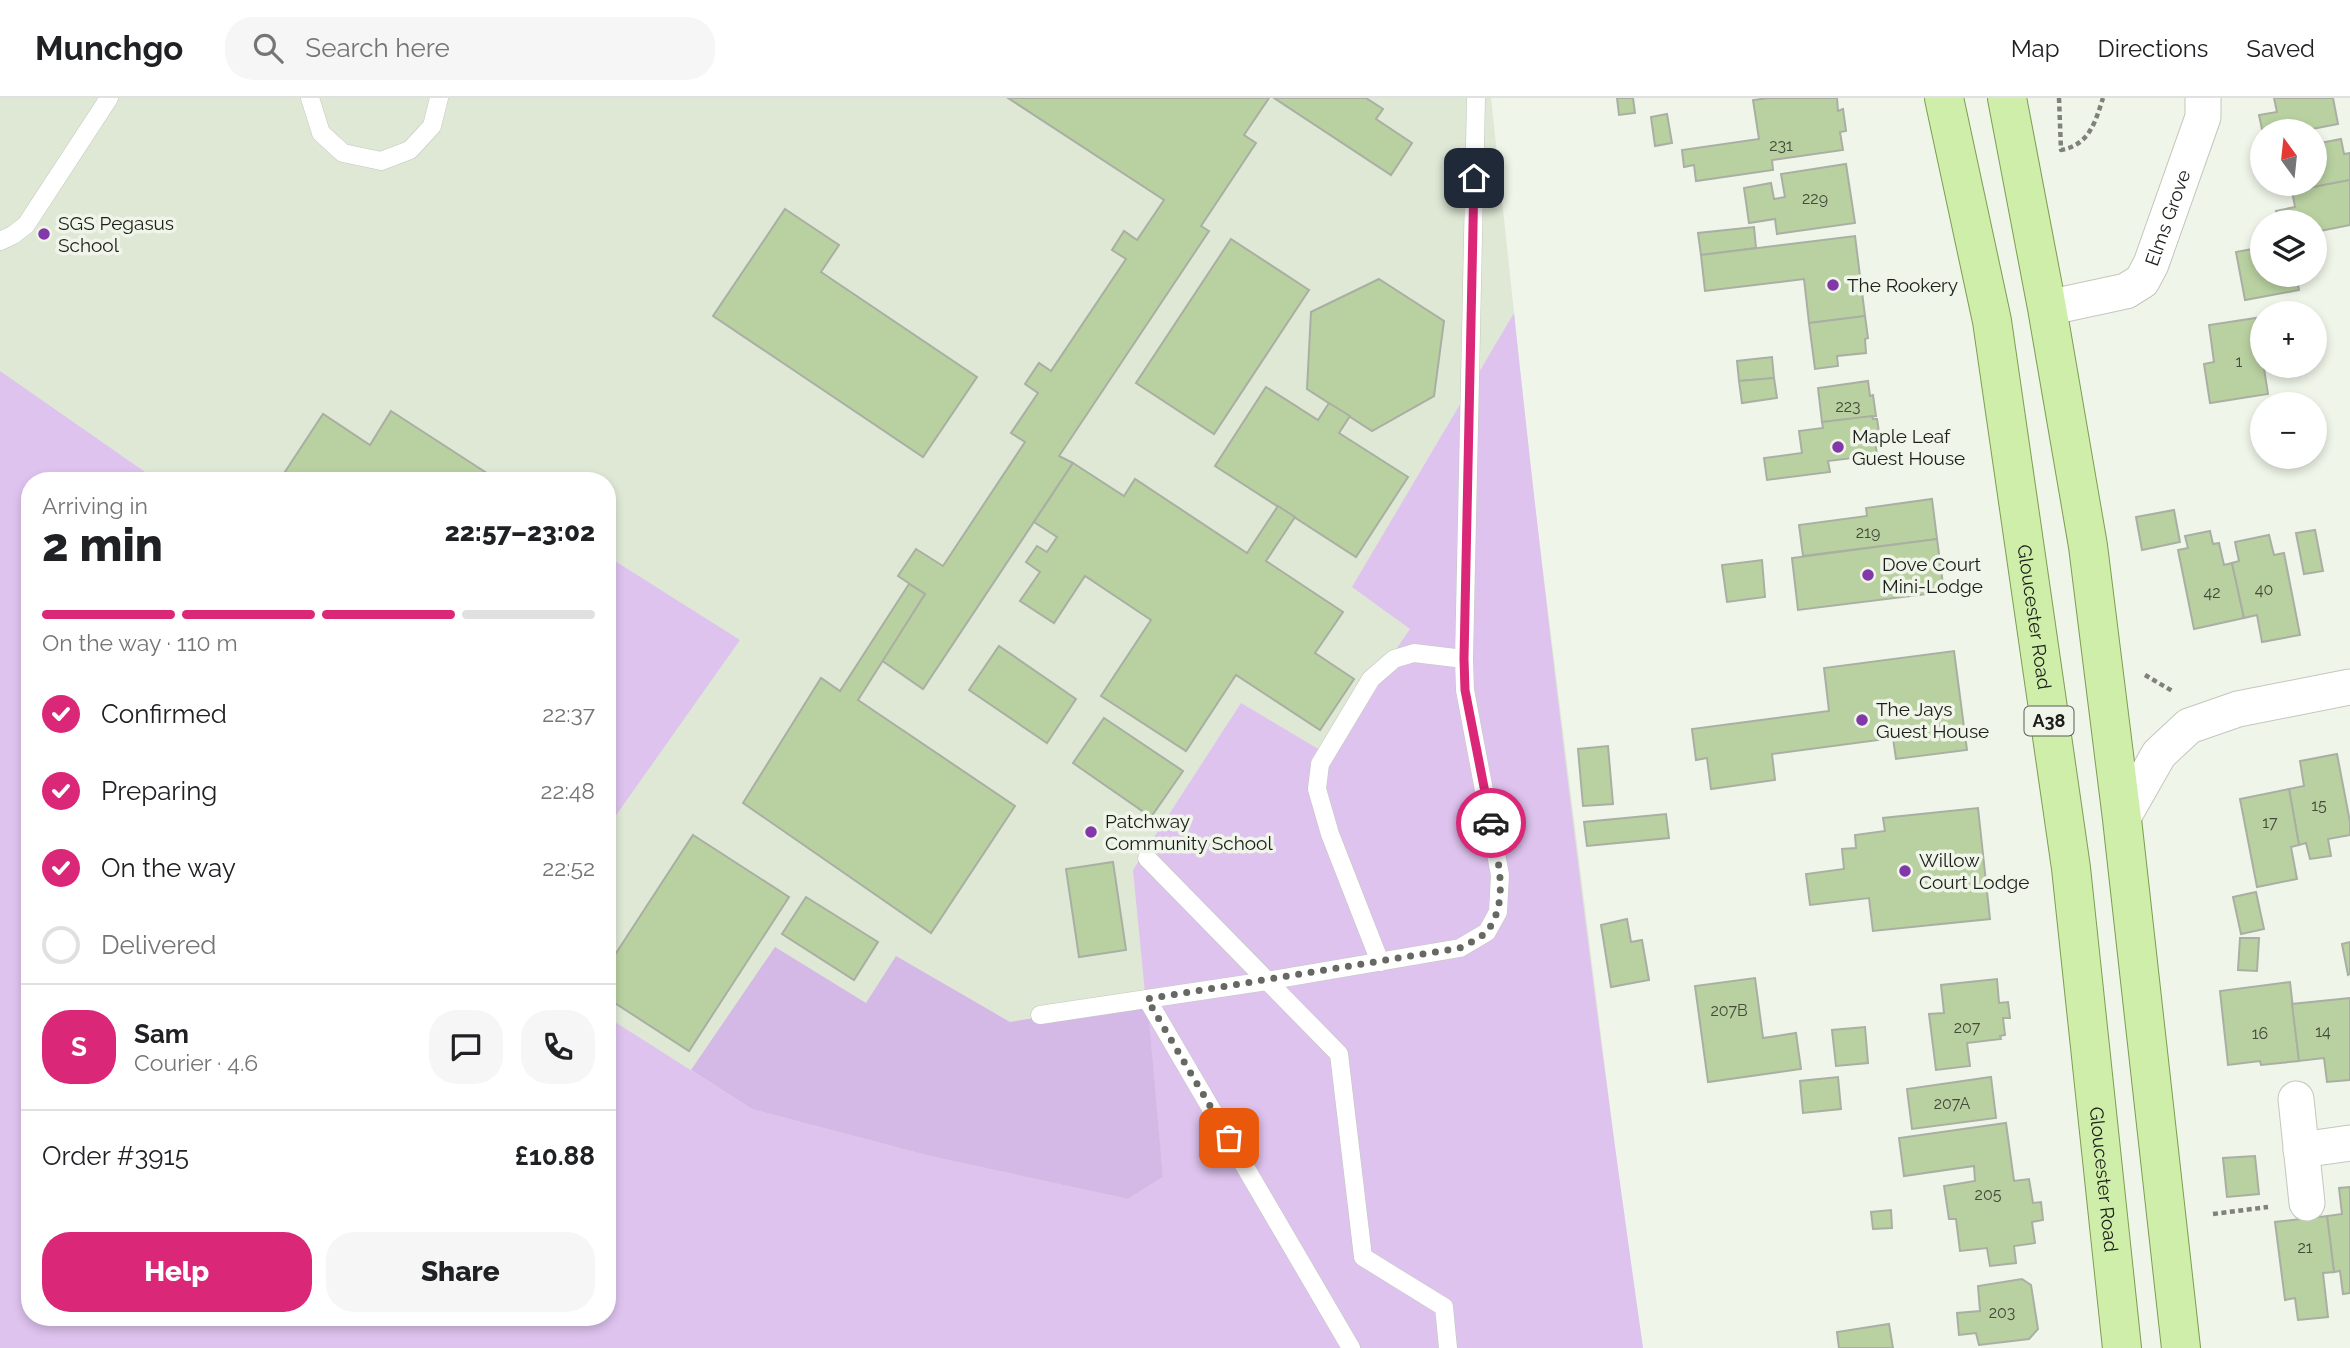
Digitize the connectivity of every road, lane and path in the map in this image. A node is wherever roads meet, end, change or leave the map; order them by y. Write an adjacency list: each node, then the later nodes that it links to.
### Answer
1 (109, 98): 10 (lane)
2 (310, 98): 3 (lane)
3 (439, 98)
4 (1476, 98): 12 (lane)
5 (1944, 98): 29 (main road, Gloucester Road / A38)
6 (2007, 98): 11 (main road)
7 (2059, 98): 8 (path)
8 (2103, 98)
9 (2203, 98): 11 (street, Elms Grove)
10 (0, 241)
11 (2046, 308): 16 (main road)
12 (1464, 659): 18 (lane); 18 (lane)
13 (2144, 674): 15 (path)
14 (2350, 687): 15 (street)
15 (2238, 709): 16 (street)
16 (2122, 819): 30 (main road)
17 (1147, 858): 19 (lane)
18 (1380, 962): 19 (lane)
19 (1267, 981): 20 (lane); 28 (lane)
20 (1147, 999): 21 (lane); 27 (lane)
21 (1040, 1015)
22 (2296, 1099): 24 (street)
23 (2350, 1143): 24 (street)
24 (2301, 1150): 25 (street)
25 (2306, 1203): 26 (path)
26 (2213, 1213)
27 (1351, 1348)
28 (1448, 1348)
29 (2122, 1348)
30 (2181, 1348)

